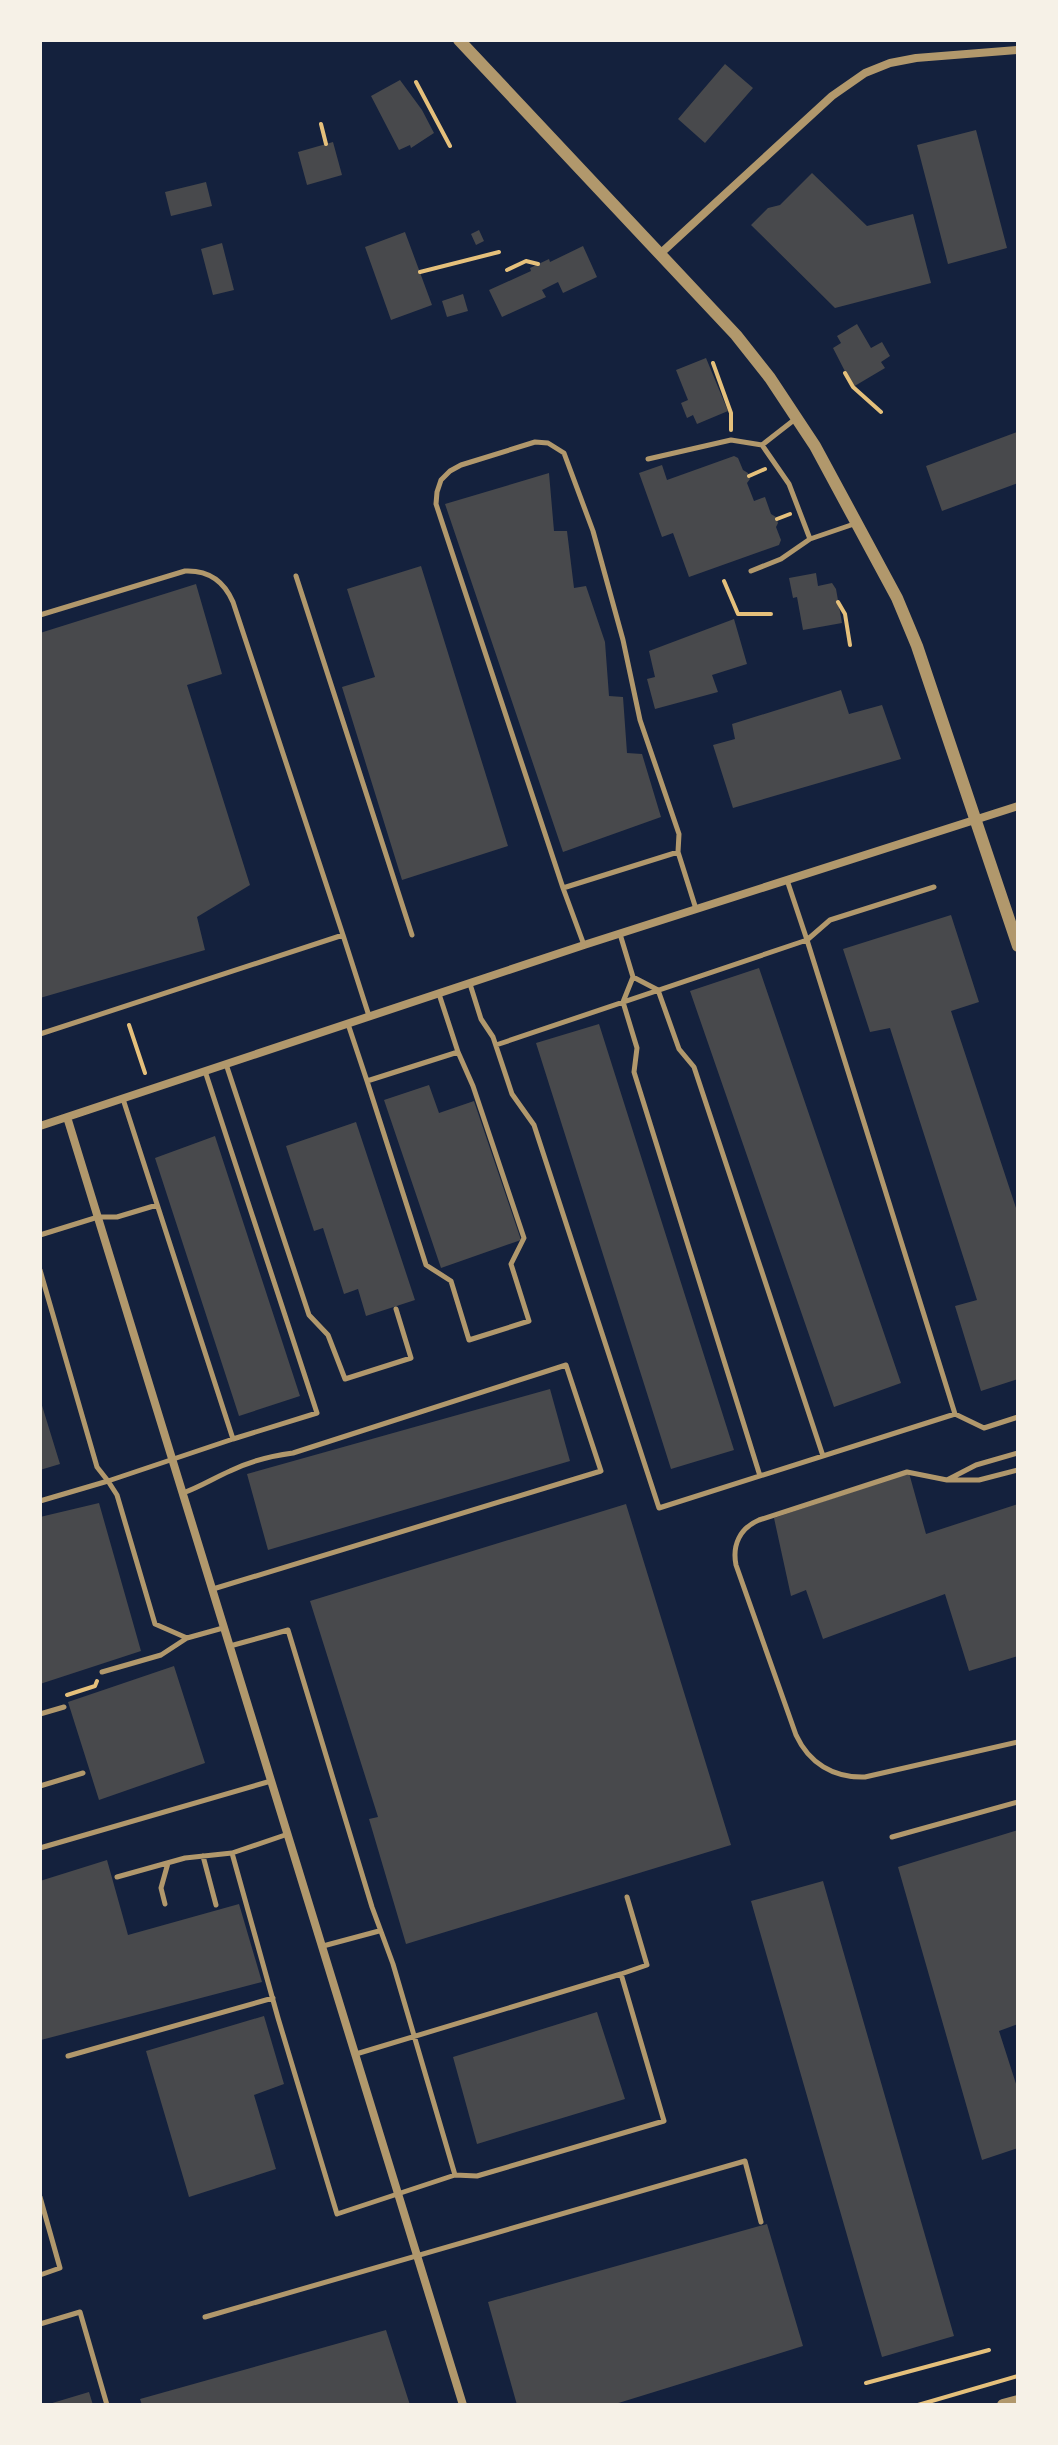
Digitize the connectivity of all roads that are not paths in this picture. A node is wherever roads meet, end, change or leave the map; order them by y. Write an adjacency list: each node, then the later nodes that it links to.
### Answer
1 (459, 40): 3 (street)
2 (1017, 50): 3 (street)
3 (661, 253): 4 (street)
4 (797, 418): 5 (lane); 7 (street)
5 (762, 445): 6 (lane); 8 (lane)
6 (648, 459)
7 (859, 523): 8 (lane); 13 (street)
8 (810, 539): 9 (lane)
9 (751, 571)
10 (296, 576): 21 (lane)
11 (40, 615): 20 (lane)
12 (1018, 806): 13 (street)
13 (974, 819): 15 (street); 24 (street)
14 (678, 852): 17 (lane); 17 (lane); 18 (lane)
15 (787, 880): 18 (street); 22 (lane)
16 (934, 887): 22 (lane)
17 (563, 888): 23 (lane)
18 (696, 910): 19 (street)
19 (620, 934): 23 (street); 25 (lane)
20 (343, 935): 30 (lane); 32 (lane)
21 (412, 935)
22 (807, 940): 27 (lane); 46 (lane)
23 (584, 945): 26 (street)
24 (1018, 946)
25 (633, 977): 27 (lane); 29 (lane)
26 (470, 984): 28 (street); 33 (lane)
27 (658, 990): 29 (lane); 50 (lane)
28 (439, 994): 30 (street); 34 (lane)
29 (623, 1002): 33 (lane); 53 (lane)
30 (370, 1017): 31 (street)
31 (348, 1024): 35 (street); 37 (lane)
32 (40, 1034)
33 (496, 1045): 53 (lane)
34 (458, 1052): 37 (lane); 37 (lane)
35 (226, 1064): 36 (street); 45 (lane)
36 (205, 1071): 38 (street); 48 (lane)
37 (367, 1081)
38 (122, 1099): 39 (street); 41 (lane)
39 (67, 1117): 40 (street); 42 (street)
40 (40, 1126)
41 (157, 1205): 42 (lane); 48 (lane)
42 (98, 1217): 43 (lane); 51 (street)
43 (40, 1235)
44 (40, 1270): 55 (lane)
45 (396, 1309)
46 (955, 1414): 47 (lane); 50 (lane)
47 (1018, 1417)
48 (233, 1439): 51 (lane)
49 (1018, 1453): 54 (lane)
50 (823, 1456): 53 (lane)
51 (173, 1460): 55 (lane); 56 (street)
52 (1018, 1470): 54 (lane)
53 (760, 1476)
54 (947, 1480): 65 (lane)
55 (108, 1481): 57 (lane); 60 (lane)
56 (183, 1493): 58 (street); 58 (lane)
57 (40, 1501)
58 (213, 1589): 59 (street)
59 (224, 1628): 60 (lane); 61 (street)
60 (187, 1638): 62 (lane)
61 (230, 1646): 67 (street); 80 (lane)
62 (102, 1672)
63 (64, 1707): 64 (lane)
64 (40, 1714)
65 (1018, 1742)
66 (83, 1773): 68 (lane)
67 (272, 1781): 70 (street); 72 (lane)
68 (40, 1786)
69 (1018, 1802): 71 (lane)
70 (288, 1834): 73 (lane); 81 (street)
71 (892, 1837)
72 (40, 1848)
73 (232, 1853): 74 (lane); 83 (lane)
74 (203, 1856): 75 (lane); 79 (lane)
75 (168, 1862): 76 (lane); 78 (lane)
76 (117, 1877)
77 (627, 1897): 82 (lane)
78 (165, 1904)
79 (216, 1905)
80 (379, 1931): 81 (lane); 84 (lane)
81 (323, 1946): 85 (street)
82 (621, 1974): 84 (lane); 87 (lane)
83 (273, 1998): 86 (lane); 88 (lane)
84 (415, 2037): 85 (lane); 87 (lane)
85 (356, 2054): 88 (street)
86 (68, 2056)
87 (455, 2175): 88 (lane)
88 (398, 2193): 91 (street)
89 (40, 2197): 92 (lane)
90 (761, 2222): 91 (lane)
91 (418, 2256): 93 (lane); 97 (street)
92 (40, 2275)
93 (205, 2317)
94 (40, 2324): 96 (lane)
95 (1018, 2401): 98 (street)
96 (107, 2405)
97 (463, 2405)
98 (1003, 2405)

